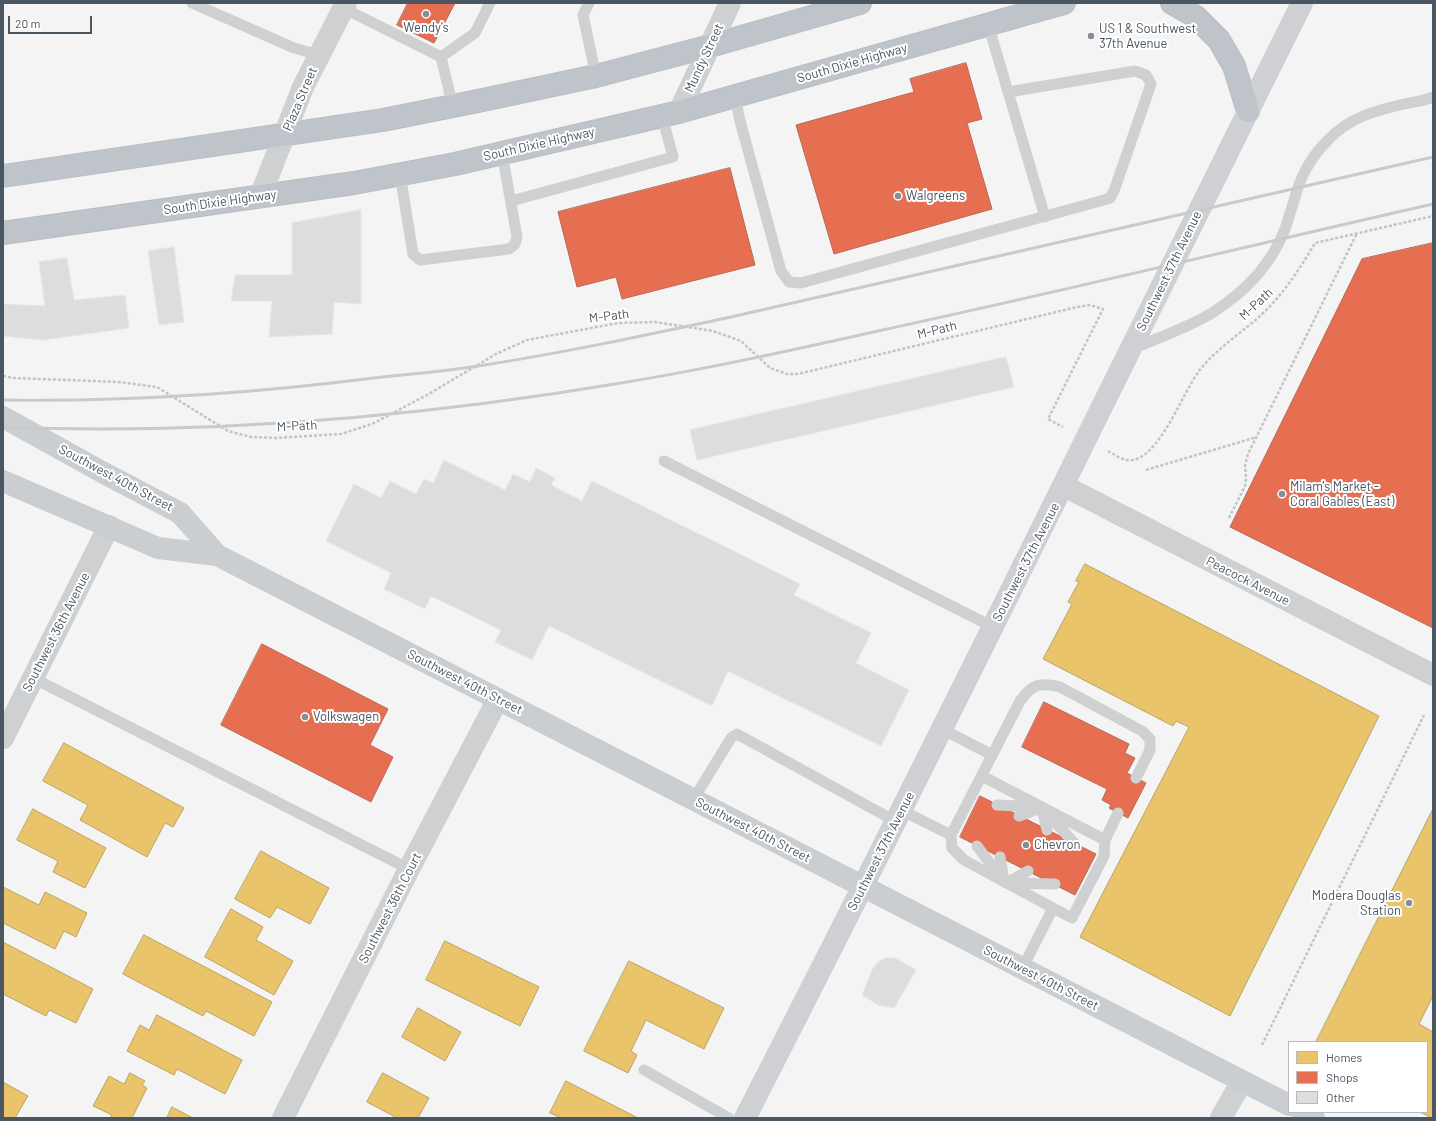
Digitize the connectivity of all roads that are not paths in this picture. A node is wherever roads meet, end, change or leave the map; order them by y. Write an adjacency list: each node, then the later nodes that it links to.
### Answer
1 (192, 3): 12 (lane)
2 (490, 3): 13 (lane)
3 (589, 3): 14 (lane)
4 (730, 3): 11 (street, Mundy Street)
5 (860, 3): 11 (highway)
6 (1064, 3): 10 (highway, South Dixie Highway)
7 (1172, 3): 19 (highway)
8 (1302, 3): 19 (main road, Southwest 37th Avenue)
9 (344, 5): 12 (street, Plaza Street); 13 (lane)
10 (988, 24): 15 (lane); 16 (highway, South Dixie Highway)
11 (710, 46): 14 (highway); 20 (street, Mundy Street)
12 (319, 55): 21 (street, Plaza Street)
13 (441, 57): 18 (lane)
14 (596, 76): 18 (highway)
15 (1008, 92): 27 (lane); 27 (lane)
16 (735, 96): 20 (highway, South Dixie Highway); 27 (lane)
17 (1433, 97): 29 (lane)
18 (453, 106): 21 (highway)
19 (1248, 111): 29 (main road, Southwest 37th Avenue)
20 (670, 114): 22 (highway, South Dixie Highway); 26 (lane)
21 (284, 136): 24 (highway); 25 (street, Plaza Street)
22 (502, 153): 23 (highway, South Dixie Highway); 26 (lane)
23 (400, 174): 25 (highway, South Dixie Highway); 26 (lane)
24 (3, 176)
25 (260, 197): 28 (highway, South Dixie Highway)
26 (511, 201)
27 (1045, 217)
28 (3, 233)
29 (1130, 350): 33 (main road, Southwest 37th Avenue)
30 (3, 417): 35 (main road, Southwest 40th Street)
31 (664, 461): 36 (lane)
32 (4, 482): 34 (main road, Southwest 40th Street)
33 (1064, 486): 36 (main road, Southwest 37th Avenue); 37 (street, Peacock Avenue)
34 (109, 526): 35 (main road, Southwest 40th Street); 38 (street, Southwest 36th Avenue)
35 (217, 555): 39 (main road, Southwest 40th Street)
36 (993, 627): 40 (main road, Southwest 37th Avenue)
37 (1433, 676)
38 (34, 678): 41 (street, Southwest 36th Avenue); 57 (lane)
39 (498, 699): 45 (main road, Southwest 40th Street); 57 (street, Southwest 36th Court)
40 (942, 729): 42 (lane); 49 (main road, Southwest 37th Avenue)
41 (3, 738)
42 (992, 755): 43 (lane); 44 (lane)
43 (982, 776): 47 (lane); 52 (lane)
44 (1136, 778)
45 (694, 800): 49 (lane); 61 (main road, Southwest 40th Street)
46 (997, 805): 47 (lane)
47 (1042, 807): 50 (lane); 51 (lane); 53 (lane); 54 (lane)
48 (1118, 813): 53 (lane)
49 (898, 816): 52 (lane); 61 (main road, Southwest 37th Avenue)
50 (1019, 816)
51 (1047, 830)
52 (951, 835): 59 (lane)
53 (1105, 840): 62 (lane)
54 (1075, 844)
55 (977, 846): 59 (lane)
56 (1000, 857): 59 (lane)
57 (409, 869): 68 (street, Southwest 36th Court)
58 (1028, 871): 59 (lane)
59 (1005, 883): 60 (lane); 62 (lane)
60 (1055, 884)
61 (863, 887): 63 (main road, Southwest 40th Street); 70 (main road, Southwest 37th Avenue)
62 (1053, 908): 63 (lane)
63 (1022, 969): 65 (main road, Southwest 40th Street)
64 (644, 1070): 69 (lane)
65 (1242, 1081): 66 (main road, Southwest 40th Street); 71 (street)
66 (1288, 1104)
67 (1304, 1113): 72 (main road)
68 (283, 1118)
69 (729, 1118)
70 (745, 1118)
71 (1221, 1118)
72 (1314, 1118)

